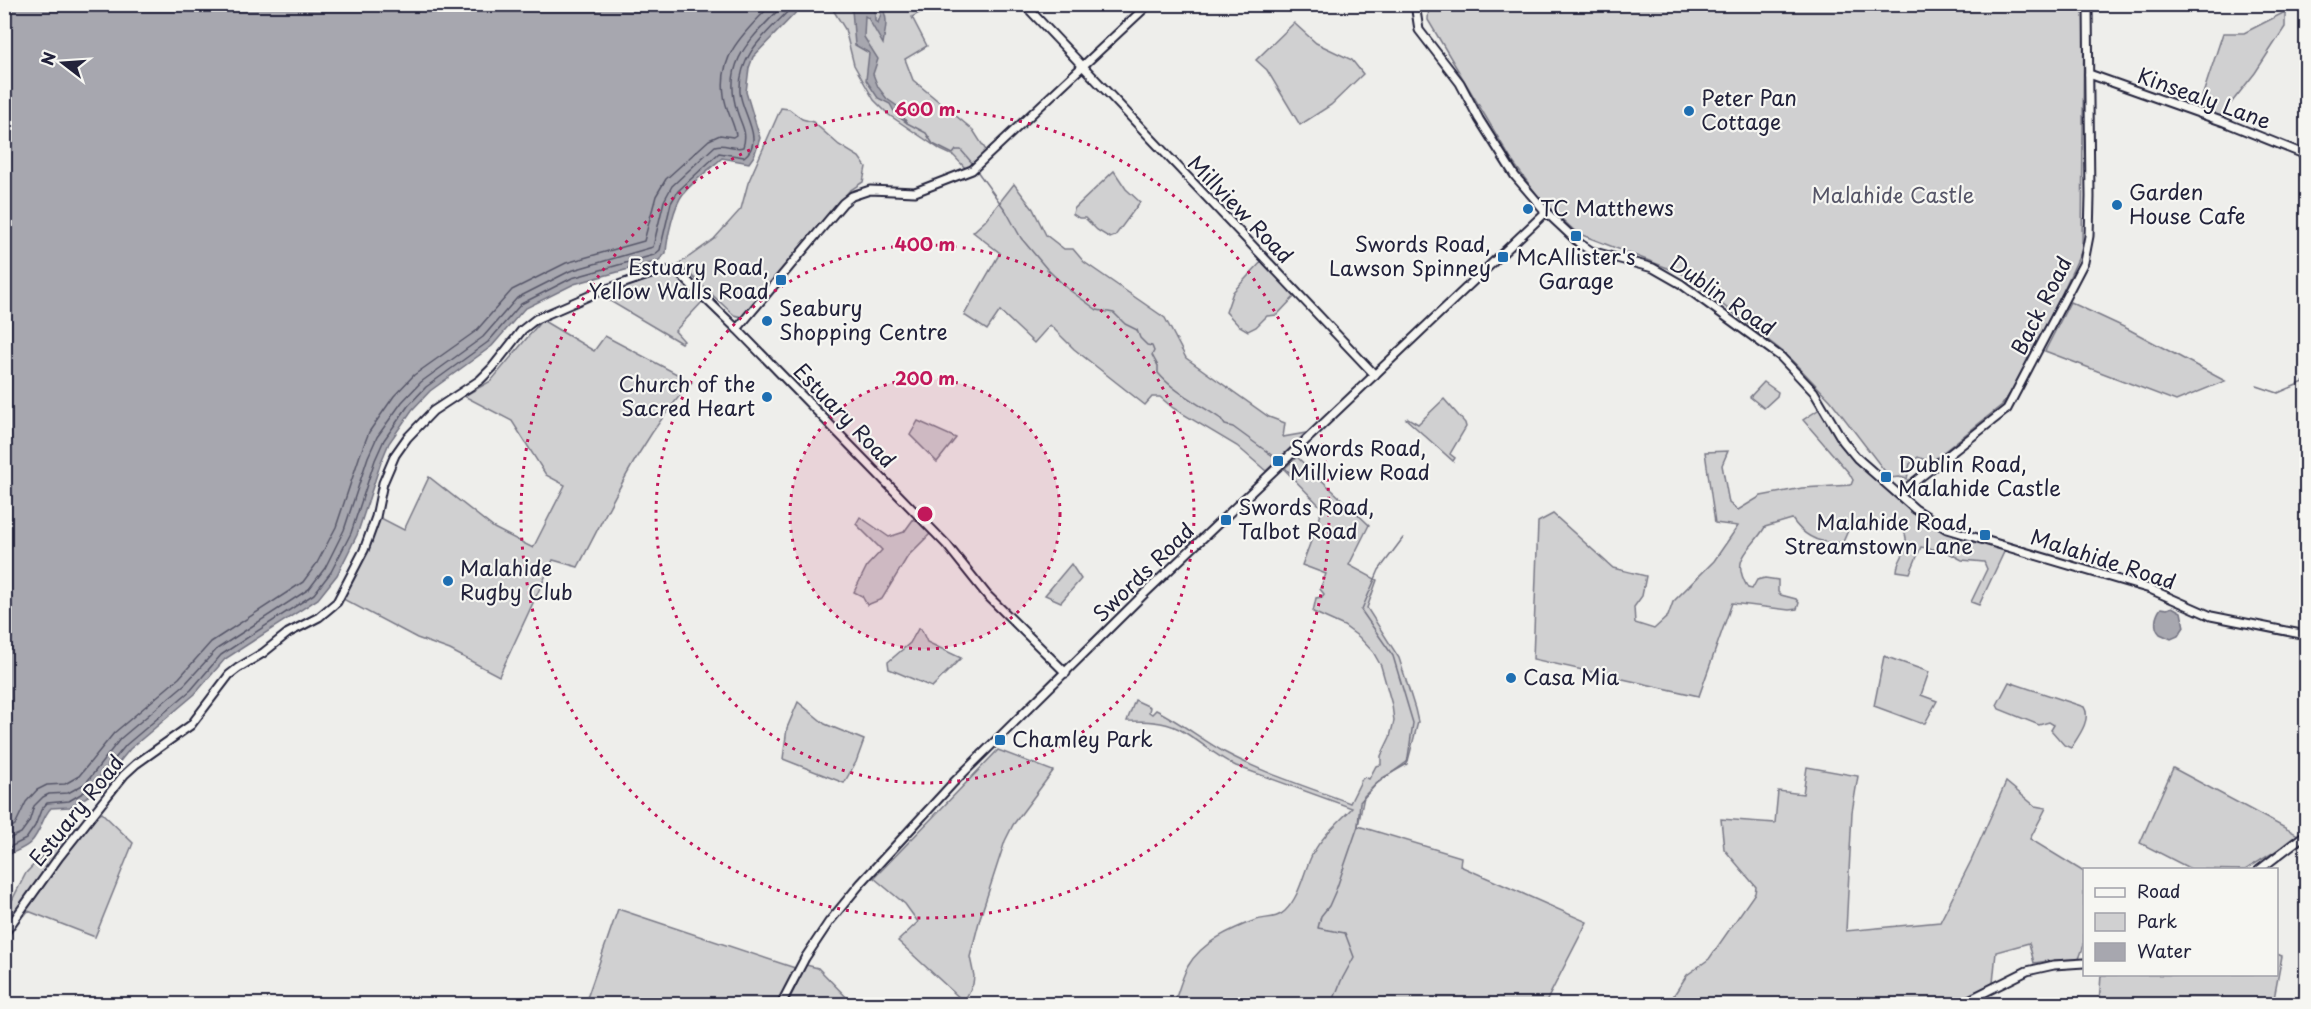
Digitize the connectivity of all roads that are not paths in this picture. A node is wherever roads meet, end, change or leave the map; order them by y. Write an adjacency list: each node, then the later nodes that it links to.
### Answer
1 (1024, 4): 5 (street, Millview Road)
2 (1149, 4): 5 (street)
3 (1415, 4): 8 (street, Dublin Road)
4 (2088, 4): 6 (street, Back Road)
5 (1082, 67): 9 (street); 10 (street, Millview Road)
6 (2089, 74): 7 (street, Kinsealy Lane); 11 (street, Back Road)
7 (2307, 155)
8 (1546, 212): 10 (street, Swords Road); 11 (street, Dublin Road)
9 (737, 329): 13 (street, Estuary Road); 16 (street, Estuary Road)
10 (1375, 375): 13 (street, Swords Road)
11 (1899, 494): 12 (street, Malahide Road)
12 (2307, 635)
13 (1066, 673): 18 (street, Swords Road)
14 (2307, 834): 15 (street)
15 (2262, 868)
16 (4, 934)
17 (2083, 963): 19 (street)
18 (781, 1005)
19 (1961, 1005)

